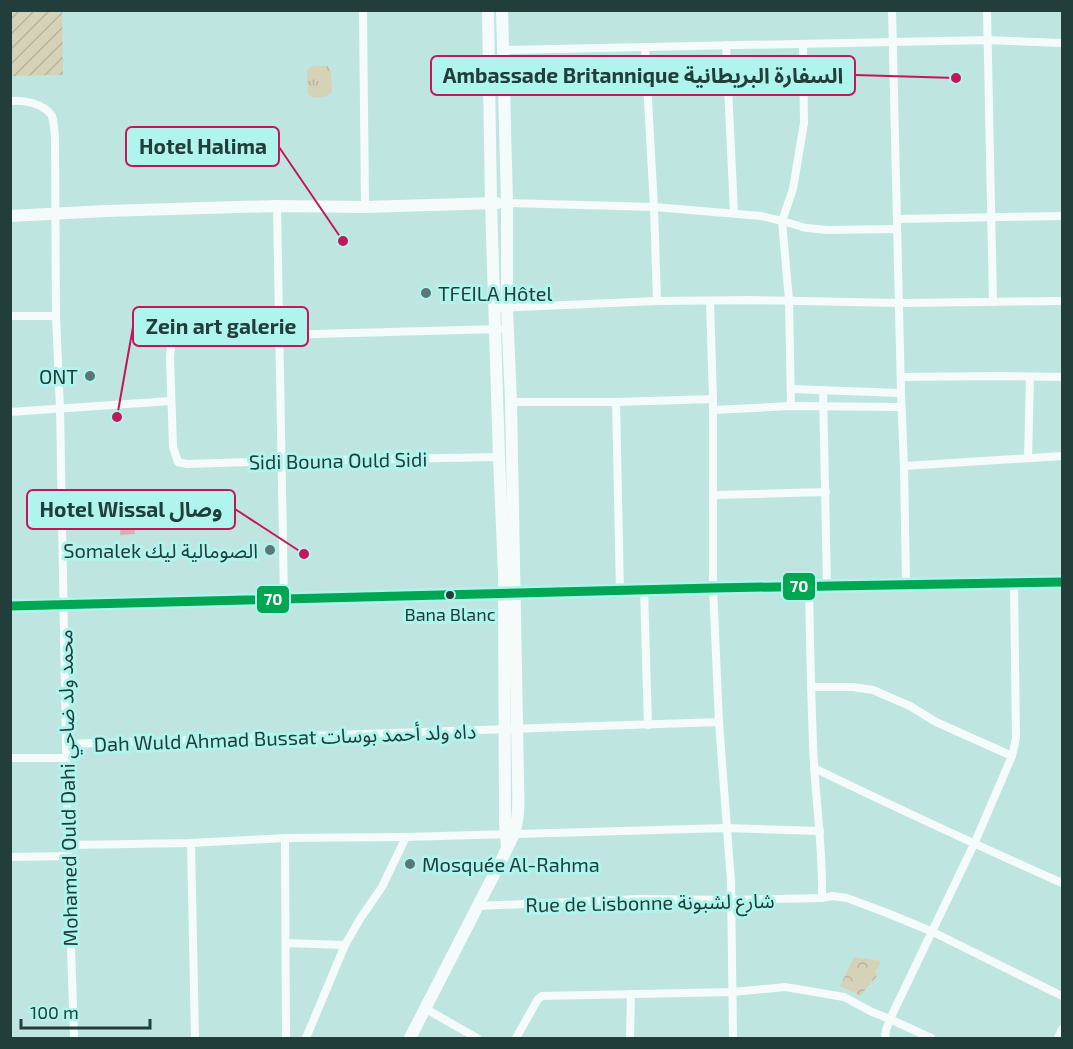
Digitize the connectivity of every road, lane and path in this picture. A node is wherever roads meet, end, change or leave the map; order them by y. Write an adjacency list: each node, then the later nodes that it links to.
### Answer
1 (363, 10): 17 (street)
2 (488, 10): 14 (street)
3 (502, 10): 12 (street)
4 (892, 10): 7 (street)
5 (987, 10): 6 (street)
6 (988, 40): 7 (street); 8 (street); 22 (street)
7 (893, 42): 9 (street); 24 (street)
8 (1062, 43)
9 (803, 44): 10 (street); 25 (street)
10 (726, 45): 11 (street); 19 (street)
11 (645, 47): 12 (street); 18 (street)
12 (502, 50): 15 (street)
13 (10, 101): 20 (street, Mohamed Ould Dahi محمد ولد ضاحي)
14 (491, 203): 15 (street); 17 (street); 33 (street)
15 (507, 203): 18 (street); 33 (street)
16 (277, 206): 17 (street); 20 (street); 38 (street)
17 (365, 207)
18 (654, 207): 19 (street); 30 (street)
19 (734, 213): 25 (street)
20 (55, 214): 21 (street); 35 (street, Mohamed Ould Dahi محمد ولد ضاحي)
21 (10, 216)
22 (992, 216): 23 (street); 24 (street); 31 (street)
23 (1062, 216)
24 (897, 219): 26 (street)
25 (782, 221): 26 (street); 27 (street)
26 (897, 229): 32 (street)
27 (789, 300): 28 (street); 32 (street); 42 (street)
28 (710, 301): 30 (street); 45 (street)
29 (1062, 301): 31 (street)
30 (657, 302): 33 (street)
31 (993, 302): 32 (street)
32 (900, 303): 39 (street)
33 (501, 308): 36 (street); 37 (street)
34 (10, 316): 35 (street)
35 (56, 316): 51 (street, Mohamed Ould Dahi محمد ولد ضاحي)
36 (495, 329): 37 (street); 38 (street); 56 (street)
37 (508, 329): 47 (street)
38 (279, 335): 46 (street); 58 (street)
39 (901, 377): 40 (street); 44 (street)
40 (1030, 377): 41 (street); 57 (street)
41 (1062, 377)
42 (790, 389): 43 (street); 49 (street)
43 (823, 390): 44 (street); 50 (street)
44 (901, 393): 52 (street)
45 (713, 399): 48 (street); 53 (street)
46 (171, 400): 51 (street); 58 (street, Sidi Bouna Ould Sidi)
47 (511, 402): 48 (street); 70 (street)
48 (616, 402): 68 (street)
49 (791, 406): 50 (street); 53 (street)
50 (823, 407): 52 (street); 60 (street)
51 (60, 408): 54 (street); 72 (street, Mohamed Ould Dahi محمد ولد ضاحي)
52 (901, 408): 59 (street)
53 (712, 410): 61 (street)
54 (10, 412)
55 (1062, 456): 57 (street)
56 (499, 457): 58 (street, Sidi Bouna Ould Sidi); 70 (street)
57 (1028, 458): 59 (street)
58 (282, 461): 71 (street)
59 (904, 466): 64 (street)
60 (826, 492): 61 (street); 65 (street)
61 (713, 495): 67 (street)
62 (1014, 582): 63 (street); 64 (street); 79 (street)
63 (1062, 582)
64 (906, 584): 65 (street)
65 (827, 585): 66 (street)
66 (809, 586): 67 (street); 74 (street)
67 (713, 588): 69 (street); 75 (street)
68 (620, 590): 69 (street); 70 (street)
69 (644, 590): 76 (street)
70 (510, 594): 71 (street); 77 (street)
71 (284, 599): 72 (street)
72 (63, 605): 73 (street); 78 (street, Mohamed Ould Dahi محمد ولد ضاحي)
73 (10, 606)
74 (812, 687): 79 (street); 82 (street)
75 (719, 722): 76 (street, Dah Wuld Ahmad Bussat داه ولد أحمد بوسات); 83 (street)
76 (648, 725): 77 (street, Dah Wuld Ahmad Bussat داه ولد أحمد بوسات)
77 (511, 730): 78 (street, Dah Wuld Ahmad Bussat داه ولد أحمد بوسات); 87 (street)
78 (66, 744): 81 (street, Mohamed Ould Dahi محمد ولد ضاحي)
79 (1012, 756): 88 (street)
80 (10, 758): 81 (street, Dah Wuld Ahmad Bussat داه ولد أحمد بوسات)
81 (66, 758): 90 (street, Mohamed Ould Dahi محمد ولد ضاحي)
82 (814, 768): 84 (street); 88 (street)
83 (727, 828): 84 (street); 87 (street); 95 (street)
84 (820, 831): 94 (street)
85 (406, 837): 86 (street); 87 (street); 99 (street)
86 (285, 838): 89 (street); 98 (street)
87 (509, 838): 96 (street)
88 (975, 842): 93 (street); 97 (street)
89 (191, 843): 90 (street); 107 (street)
90 (68, 845): 91 (street, Mohamed Ould Dahi محمد ولد ضاحي)
91 (68, 856): 92 (street); 106 (street, Mohamed Ould Dahi محمد ولد ضاحي)
92 (10, 857)
93 (1062, 883)
94 (822, 898): 95 (street, Rue de Lisbonne شارع لشبونة); 97 (street, Rue de Lisbonne شارع لشبونة)
95 (730, 900): 96 (street, Rue de Lisbonne شارع لشبونة); 100 (street)
96 (478, 906): 103 (street)
97 (933, 932): 102 (street, Rue de Lisbonne شارع لشبونة); 104 (street)
98 (286, 943): 99 (street); 108 (street)
99 (345, 945): 109 (street)
100 (732, 992): 101 (street); 104 (street); 114 (street)
101 (631, 994): 112 (street); 113 (street)
102 (1062, 996)
103 (426, 1009): 110 (street); 111 (street)
104 (890, 1019): 115 (street); 116 (street)
105 (1062, 1029): 117 (street)
106 (74, 1038)
107 (195, 1038)
108 (286, 1038)
109 (306, 1038)
110 (410, 1038)
111 (477, 1038)
112 (516, 1038)
113 (630, 1038)
114 (733, 1038)
115 (885, 1038)
116 (931, 1038)
117 (1058, 1038)

